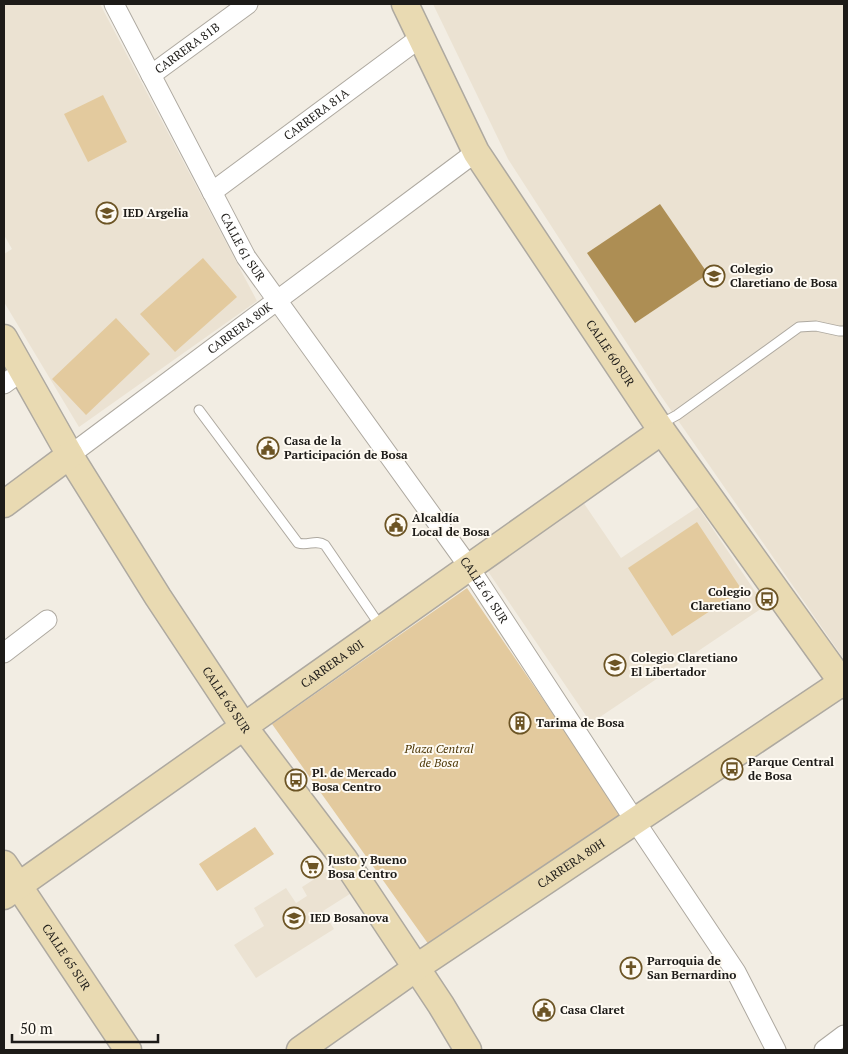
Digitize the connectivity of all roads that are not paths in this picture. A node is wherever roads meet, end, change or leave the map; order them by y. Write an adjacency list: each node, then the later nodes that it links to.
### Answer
1 (114, 4): 5 (street, CALLE 61 SUR)
2 (248, 4): 5 (street, CARRERA 81B)
3 (406, 4): 4 (street, CALLE 60 SUR)
4 (422, 37): 6 (street, CALLE 60 SUR); 7 (street, CARRERA 81A)
5 (152, 75): 7 (street, CALLE 61 SUR)
6 (476, 152): 8 (street, CARRERA 80K); 13 (street, CALLE 60 SUR)
7 (212, 192): 8 (street, CALLE 61 SUR)
8 (278, 301): 14 (street, CARRERA 80K); 16 (street, CALLE 61 SUR)
9 (844, 330): 13 (lane)
10 (4, 338): 11 (street, CALLE 63 SUR)
11 (13, 378): 14 (street, CALLE 63 SUR)
12 (199, 410): 18 (lane)
13 (664, 426): 16 (street, CARRERA 80I); 20 (street, CALLE 60 SUR)
14 (70, 455): 15 (street, CARRERA 80K); 21 (street, CALLE 63 SUR)
15 (4, 504)
16 (469, 567): 18 (street, CARRERA 80I); 22 (street, CALLE 61 SUR)
17 (47, 620): 19 (street)
18 (382, 629): 21 (street, CARRERA 80I)
19 (4, 653)
20 (844, 683): 22 (street, CARRERA 80H)
21 (244, 727): 24 (street, CARRERA 80I); 25 (street, CALLE 63 SUR)
22 (635, 821): 25 (street, CARRERA 80H); 30 (street, CALLE 61 SUR)
23 (4, 864): 24 (street, CALLE 65 SUR)
24 (11, 891): 27 (street, CALLE 65 SUR)
25 (416, 968): 28 (street, CARRERA 80H); 29 (street, CALLE 63 SUR)
26 (844, 1035): 31 (street)
27 (128, 1050)
28 (300, 1050)
29 (468, 1050)
30 (776, 1050)
31 (824, 1050)

